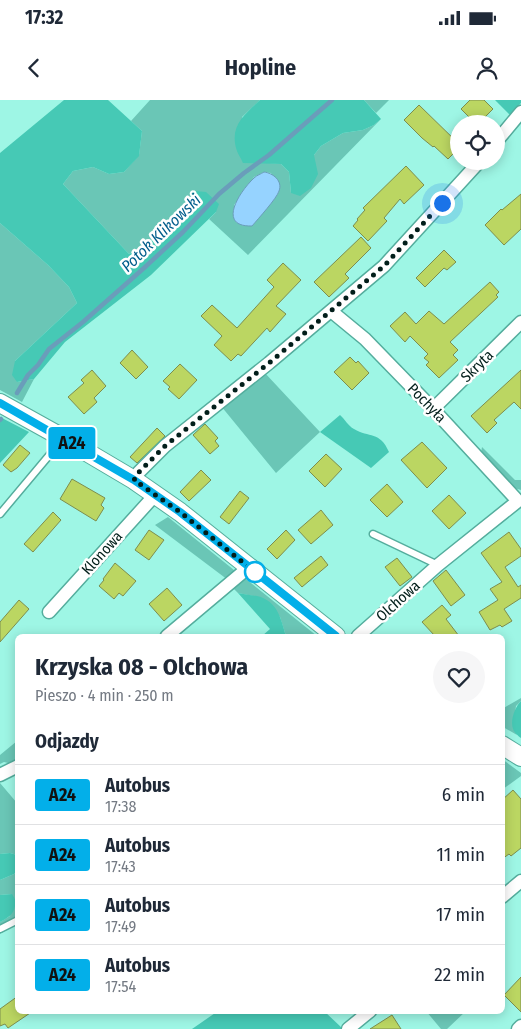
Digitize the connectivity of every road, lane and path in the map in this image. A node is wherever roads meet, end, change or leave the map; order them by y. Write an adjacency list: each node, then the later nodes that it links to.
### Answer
1 (521, 112): 2 (street)
2 (505, 131)
3 (472, 170): 4 (street)
4 (331, 311): 7 (street, Pochyła); 9 (street)
5 (521, 322): 7 (street, Skryta)
6 (0, 403): 8 (street)
7 (433, 409): 11 (street, Pochyła)
8 (63, 438): 9 (street); 12 (lane)
9 (134, 480): 10 (street)
10 (156, 495): 15 (street); 16 (street, Klonowa)
11 (520, 500): 14 (street, Olchowa)
12 (0, 514)
13 (373, 534): 14 (lane, Olchowa)
14 (438, 565): 19 (street, Olchowa)
15 (249, 567): 17 (street); 18 (street)
16 (49, 612)
17 (170, 634)
18 (333, 634)
19 (360, 634)
20 (505, 747): 21 (street)
21 (521, 757)
22 (15, 768): 23 (street)
23 (0, 775)
24 (521, 881): 25 (street)
25 (505, 894)
26 (15, 922): 27 (lane)
27 (0, 929)
28 (366, 1014): 30 (street)
29 (521, 1026): 31 (street)
30 (348, 1029)
31 (518, 1029)

